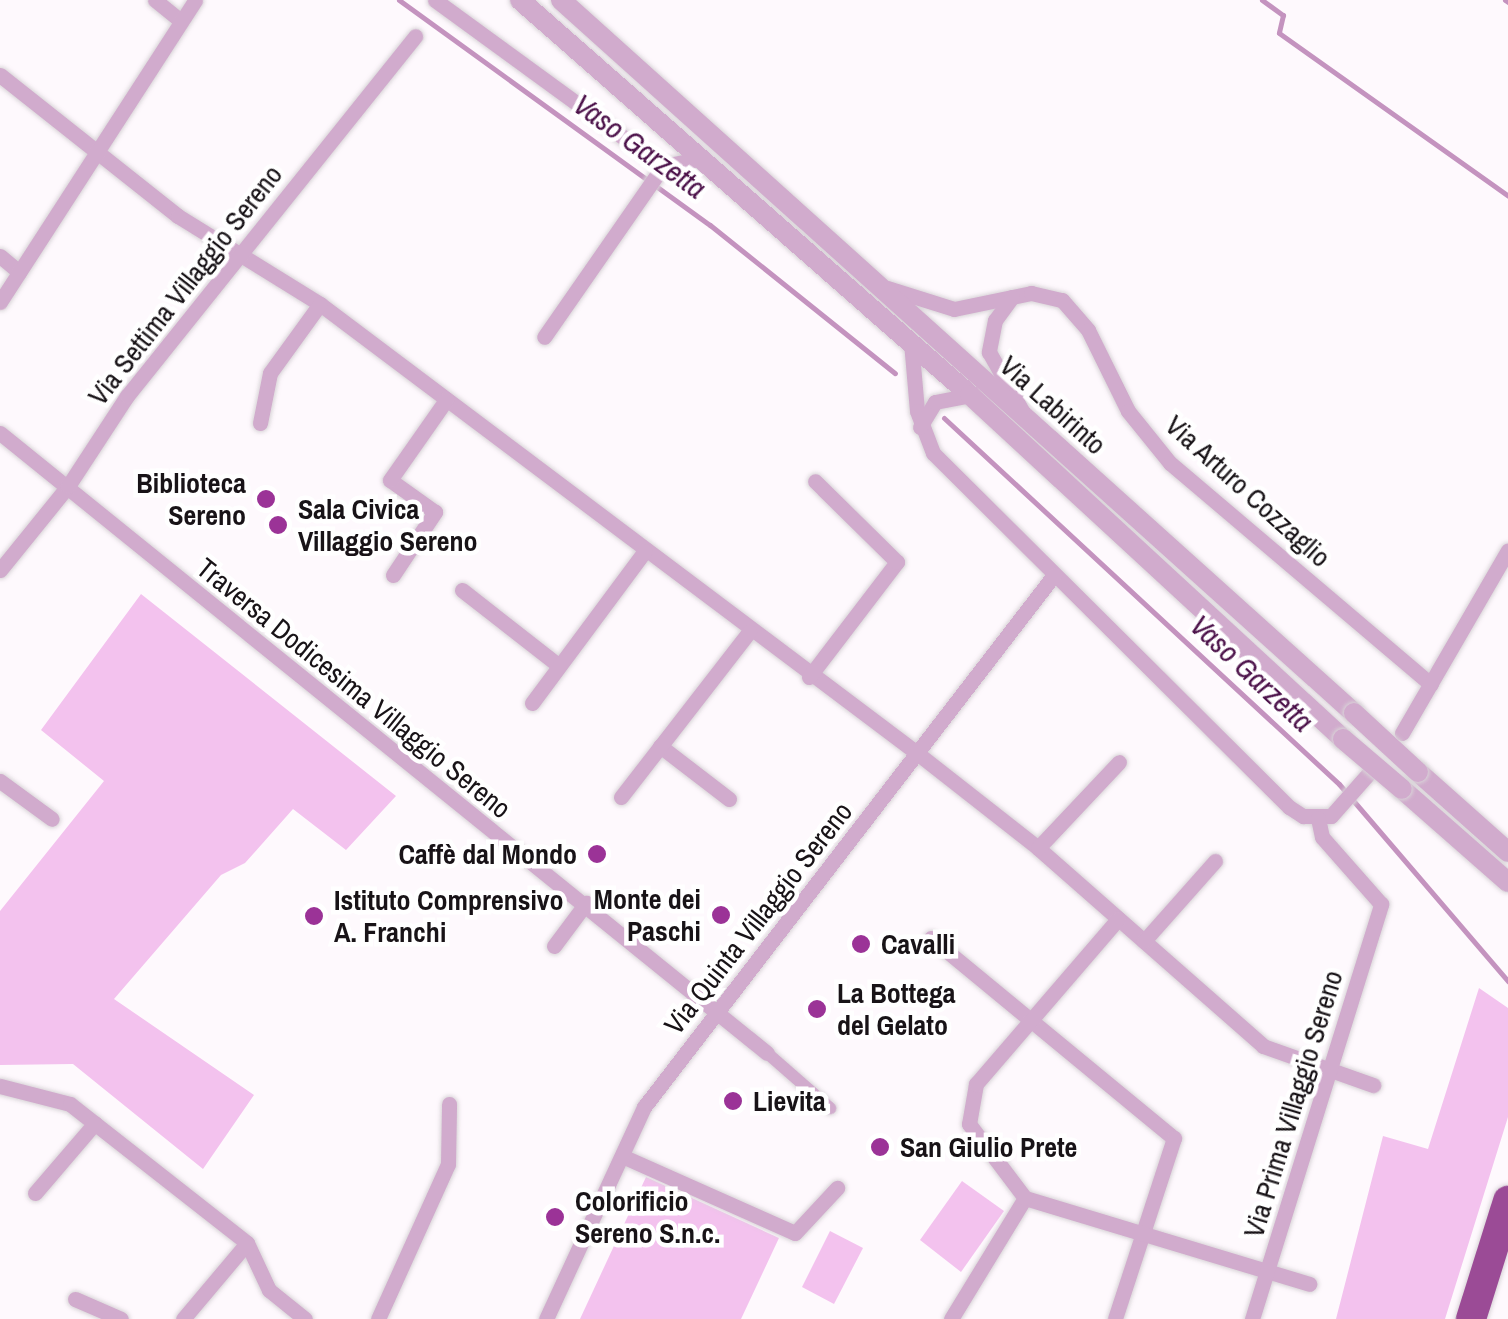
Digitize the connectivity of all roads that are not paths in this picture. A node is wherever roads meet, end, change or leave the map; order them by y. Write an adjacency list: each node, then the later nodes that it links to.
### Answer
1 (155, 0): 6 (street)
2 (195, 0): 6 (street)
3 (436, 0): 11 (street)
4 (520, 0): 10 (street, Via Labirinto)
5 (561, 0): 15 (street, Via Labirinto)
6 (181, 21): 9 (street)
7 (415, 36): 12 (street, Via Settima Villaggio Sereno)
8 (0, 75): 9 (street)
9 (98, 152): 12 (street); 14 (street)
10 (699, 159): 11 (street); 20 (street, Via Labirinto)
11 (656, 177): 19 (street)
12 (240, 252): 18 (street); 28 (street, Via Settima Villaggio Sereno)
13 (0, 256): 14 (street)
14 (19, 272): 17 (street)
15 (881, 286): 16 (street, Via Arturo Cozzaglio); 23 (street, Via Labirinto)
16 (1012, 297): 23 (street); 38 (street, Via Arturo Cozzaglio)
17 (0, 302)
18 (320, 304): 22 (street); 24 (street)
19 (544, 337)
20 (910, 342): 21 (street, Via Labirinto); 25 (street)
21 (970, 395): 25 (street, Via Labirinto); 53 (street, Via Labirinto, bridge)
22 (446, 400): 30 (street); 32 (street)
23 (1025, 417): 51 (street, Via Labirinto, bridge)
24 (260, 423)
25 (920, 427): 33 (street)
26 (0, 434): 28 (street, Traversa Dodicesima Villaggio Sereno)
27 (815, 480): 37 (street)
28 (68, 486): 31 (street, Via Settima Villaggio Sereno); 54 (street, Traversa Dodicesima Villaggio Sereno)
29 (1508, 550): 38 (street)
30 (645, 551): 35 (street); 36 (street)
31 (0, 570)
32 (393, 575)
33 (1054, 575): 42 (street, Via Quinta Villaggio Sereno); 48 (street)
34 (462, 590): 36 (street)
35 (748, 632): 37 (street); 41 (street)
36 (558, 665): 39 (street)
37 (809, 677): 42 (street)
38 (1432, 684): 40 (street)
39 (532, 703)
40 (1402, 733)
41 (660, 746): 46 (street); 47 (street)
42 (917, 753): 50 (street); 59 (street, Via Quinta Villaggio Sereno)
43 (1120, 762): 50 (street)
44 (1369, 773): 48 (street)
45 (0, 781): 49 (street)
46 (620, 797)
47 (729, 799)
48 (1318, 818): 62 (street, Via Prima Villaggio Sereno)
49 (52, 820)
50 (1038, 848): 55 (street)
51 (1508, 852)
52 (1216, 861): 57 (street)
53 (1508, 882)
54 (586, 902): 58 (street); 59 (street, Traversa Dodicesima Villaggio Sereno)
55 (1118, 919): 57 (street); 60 (street)
56 (931, 938): 60 (street)
57 (1144, 941): 62 (street)
58 (554, 946)
59 (719, 1010): 61 (street, Traversa Dodicesima Villaggio Sereno); 68 (street, Via Quinta Villaggio Sereno)
60 (1034, 1018): 71 (street); 73 (street)
61 (767, 1053): 66 (street, Traversa Dodicesima Villaggio Sereno)
62 (1330, 1072): 63 (street); 75 (street, Via Prima Villaggio Sereno)
63 (1372, 1085)
64 (0, 1086): 67 (street)
65 (448, 1104): 81 (street)
66 (830, 1108)
67 (94, 1123): 70 (street); 74 (street)
68 (622, 1156): 69 (street); 82 (street, Via Quinta Villaggio Sereno)
69 (837, 1188)
70 (36, 1193)
71 (1025, 1198): 73 (street); 83 (street)
72 (1508, 1201): 86 (highway)
73 (1142, 1234): 75 (street); 84 (street)
74 (247, 1243): 79 (street); 80 (street)
75 (1266, 1273): 76 (street); 85 (street, Via Prima Villaggio Sereno)
76 (1309, 1284)
77 (75, 1299): 78 (street)
78 (121, 1319)
79 (183, 1319)
80 (305, 1319)
81 (378, 1319)
82 (546, 1319)
83 (951, 1319)
84 (1115, 1319)
85 (1252, 1319)
86 (1471, 1319)

